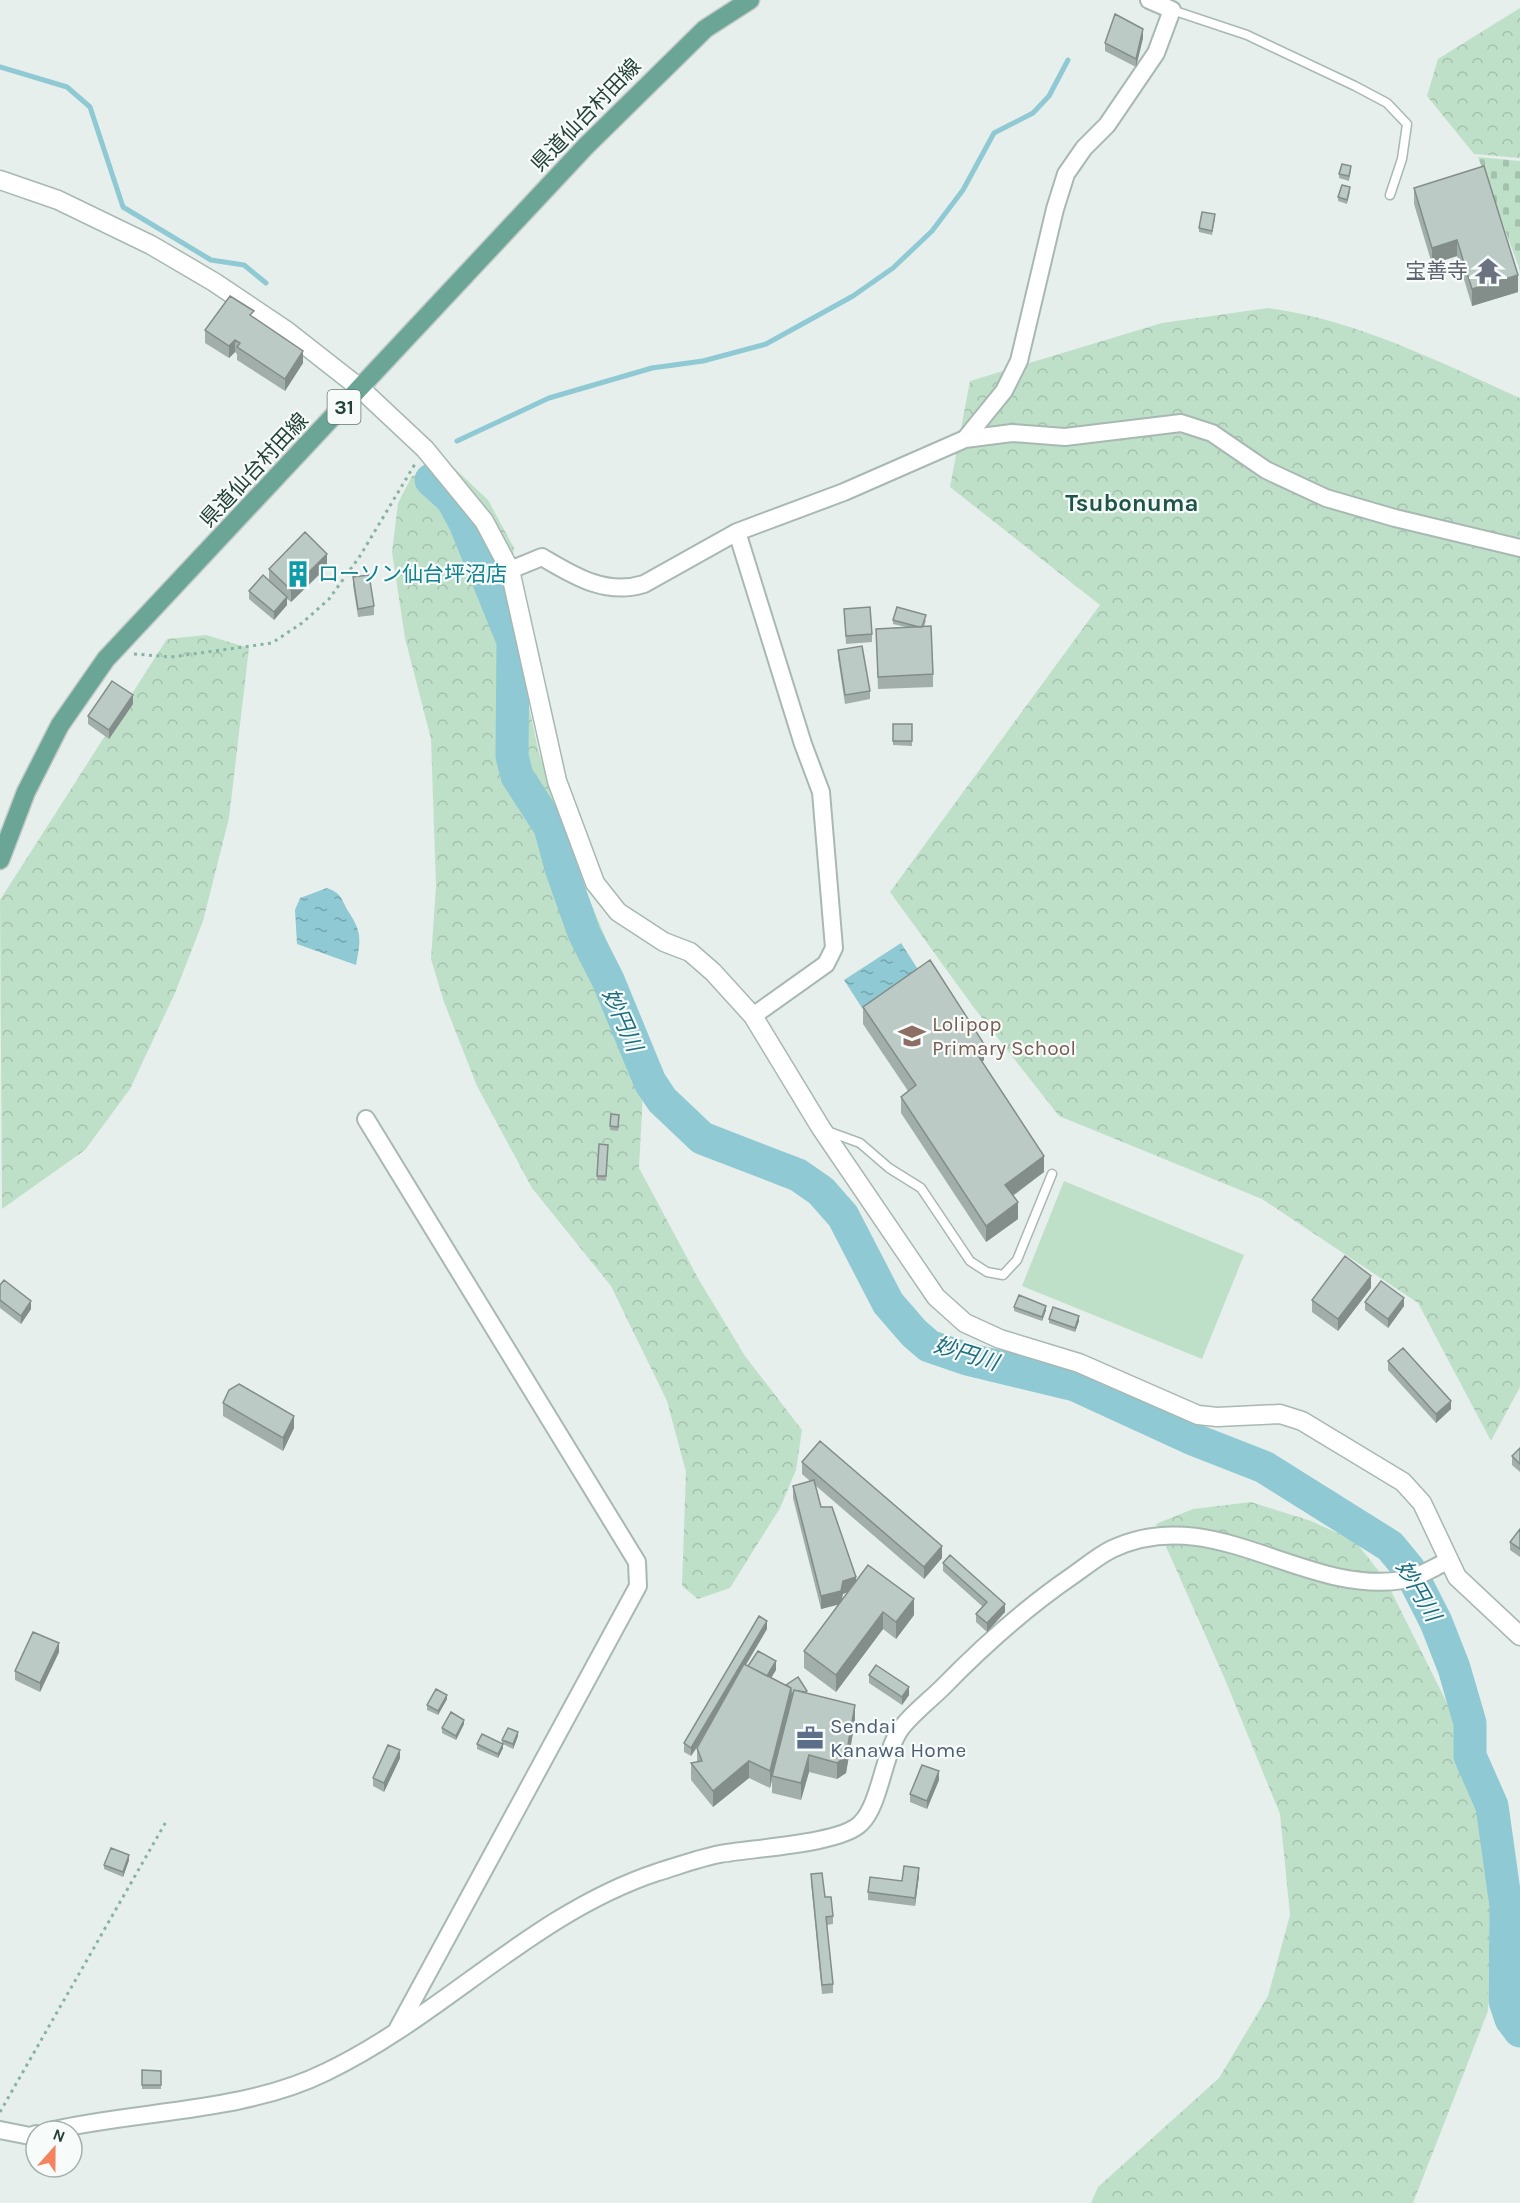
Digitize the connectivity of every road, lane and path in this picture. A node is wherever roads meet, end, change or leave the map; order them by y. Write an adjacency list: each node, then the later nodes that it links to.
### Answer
1 (750, 0): 6 (main road, 県道仙台村田線 / 31)
2 (1149, 0): 3 (street)
3 (1172, 10): 5 (lane); 7 (street)
4 (0, 180): 6 (street)
5 (1390, 195)
6 (361, 389): 8 (street); 12 (main road, 県道仙台村田線 / 31)
7 (965, 440): 9 (street); 10 (street)
8 (425, 448): 11 (street); 12 (path)
9 (737, 532): 11 (street); 14 (street)
10 (1520, 549)
11 (510, 570): 14 (street)
12 (115, 649): 13 (main road, 県道仙台村田線 / 31)
13 (0, 860)
14 (753, 1016): 16 (street)
15 (366, 1119): 21 (street)
16 (821, 1128): 17 (lane); 18 (street)
17 (1052, 1174)
18 (1448, 1561): 19 (street); 21 (street)
19 (1520, 1636)
20 (167, 1820): 22 (path)
21 (394, 2034): 23 (street)
22 (0, 2112)
23 (84, 2125)
24 (0, 2130): 25 (street)
25 (24, 2135)

